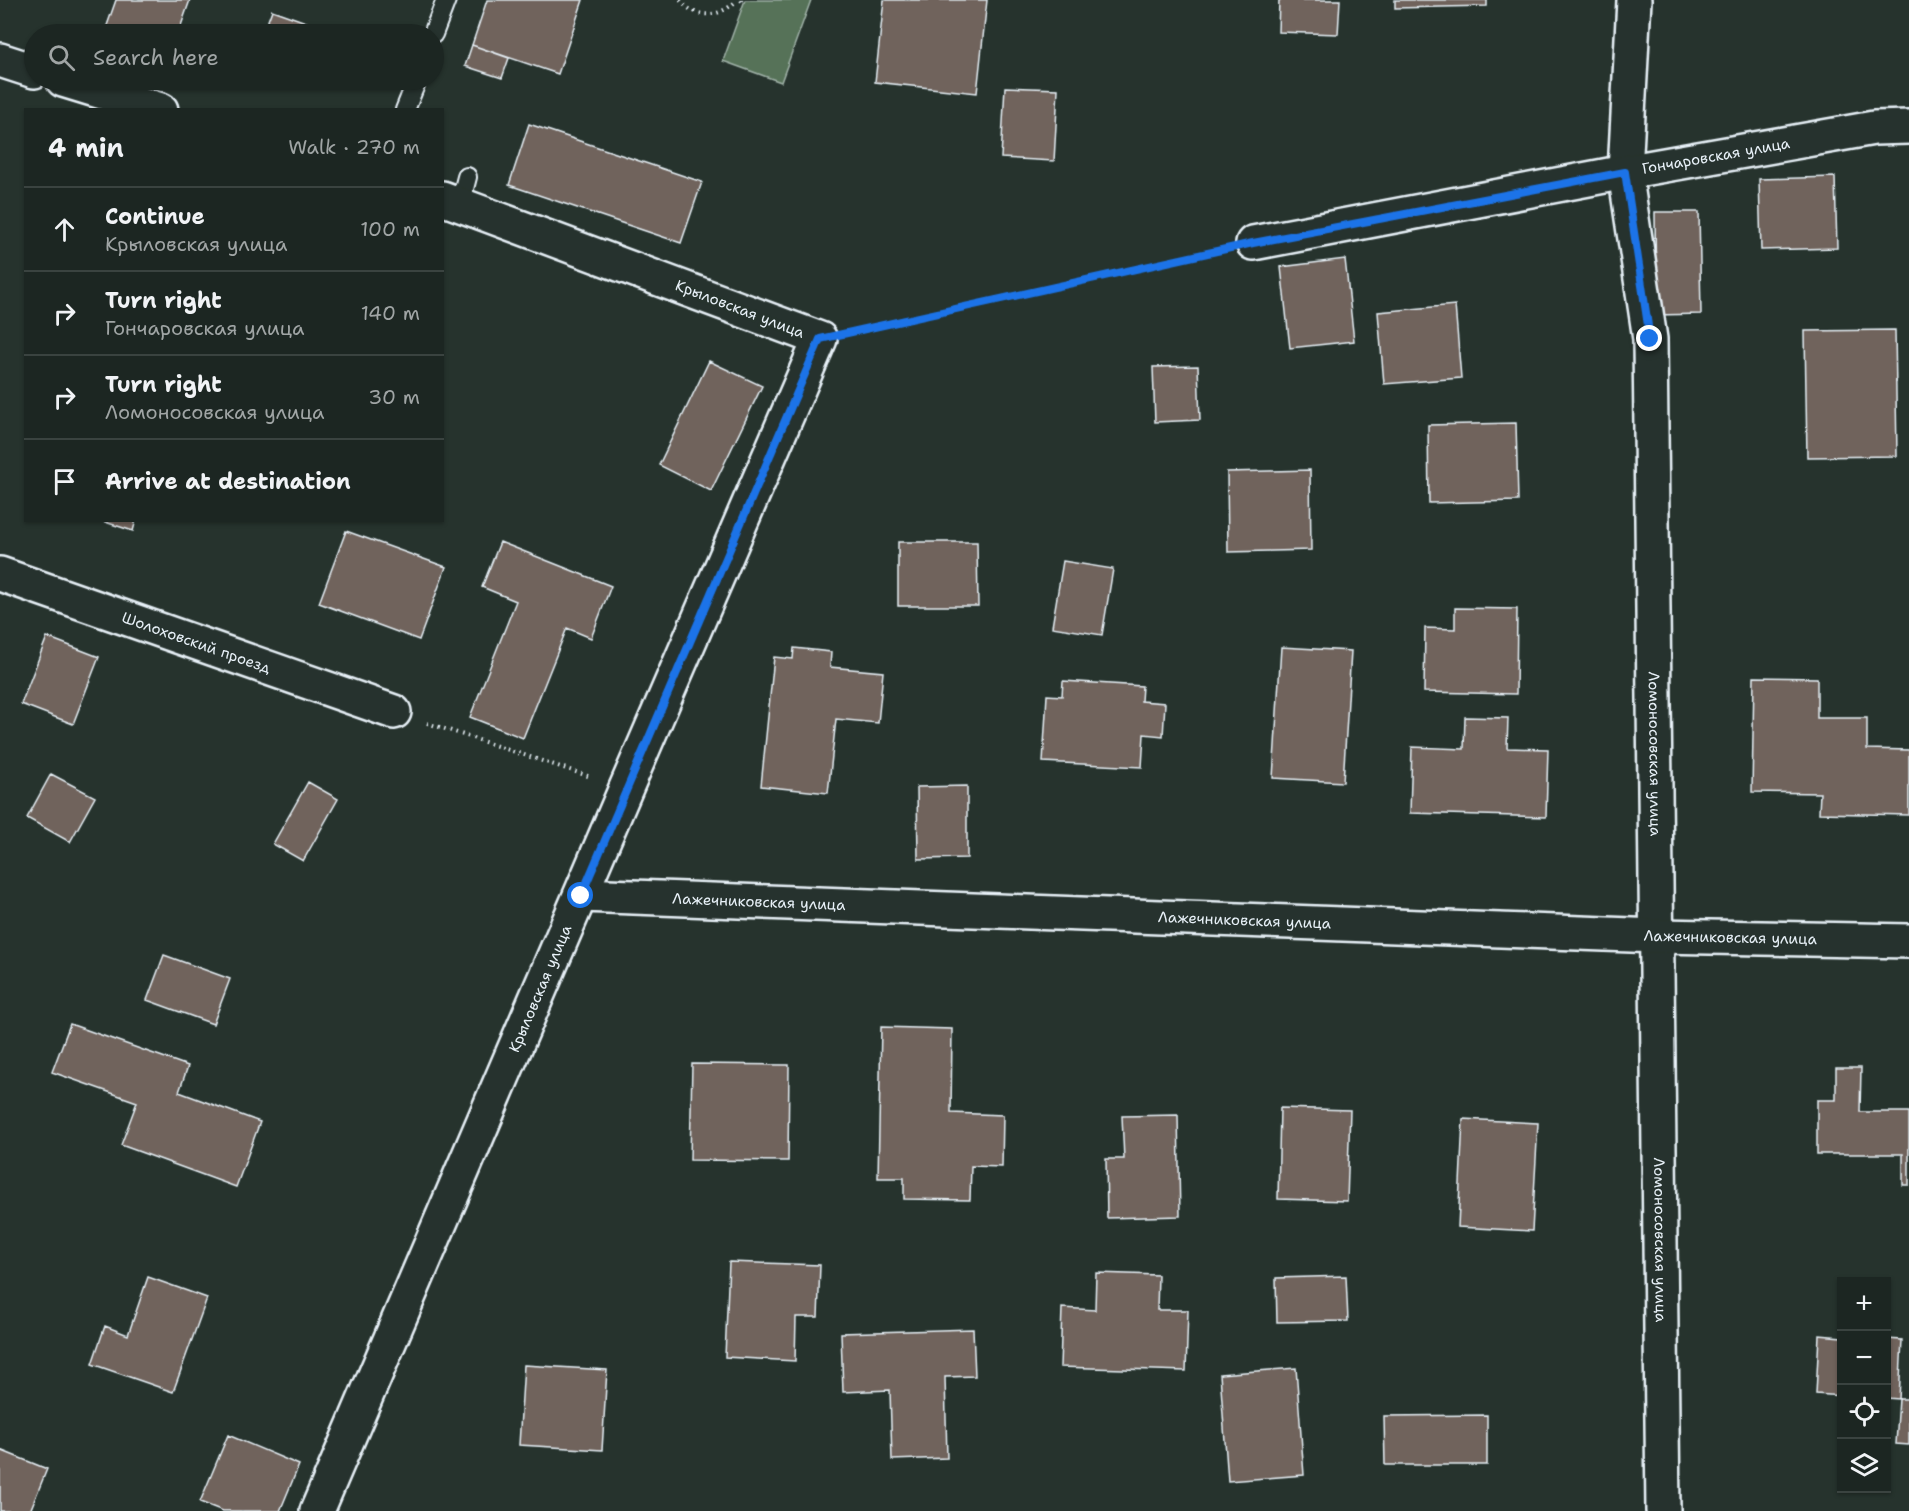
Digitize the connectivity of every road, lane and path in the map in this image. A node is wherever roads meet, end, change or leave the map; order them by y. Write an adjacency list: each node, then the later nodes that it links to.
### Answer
1 (446, 0): 5 (lane)
2 (680, 0): 4 (path)
3 (1634, 0): 13 (street, Ломоносовская улица)
4 (741, 1)
5 (438, 24)
6 (0, 60): 7 (street)
7 (24, 68)
8 (96, 90): 10 (street)
9 (413, 90): 11 (lane)
10 (154, 108)
11 (406, 108)
12 (1909, 127): 13 (street, Гончаровская улица)
13 (1625, 172): 15 (street, Гончаровская улица); 21 (street, Ломоносовская улица)
14 (456, 193): 16 (street, Крыловская улица)
15 (1253, 243): 16 (path)
16 (820, 339): 19 (street, Крыловская улица)
17 (0, 574): 18 (street, Шолоховский проезд)
18 (394, 712): 19 (path)
19 (626, 788): 20 (street, Крыловская улица)
20 (581, 896): 21 (street, Лажечниковская улица); 23 (street, Крыловская улица)
21 (1658, 936): 22 (street, Лажечниковская улица); 24 (street, Ломоносовская улица)
22 (1909, 941)
23 (317, 1511)
24 (1663, 1511)

